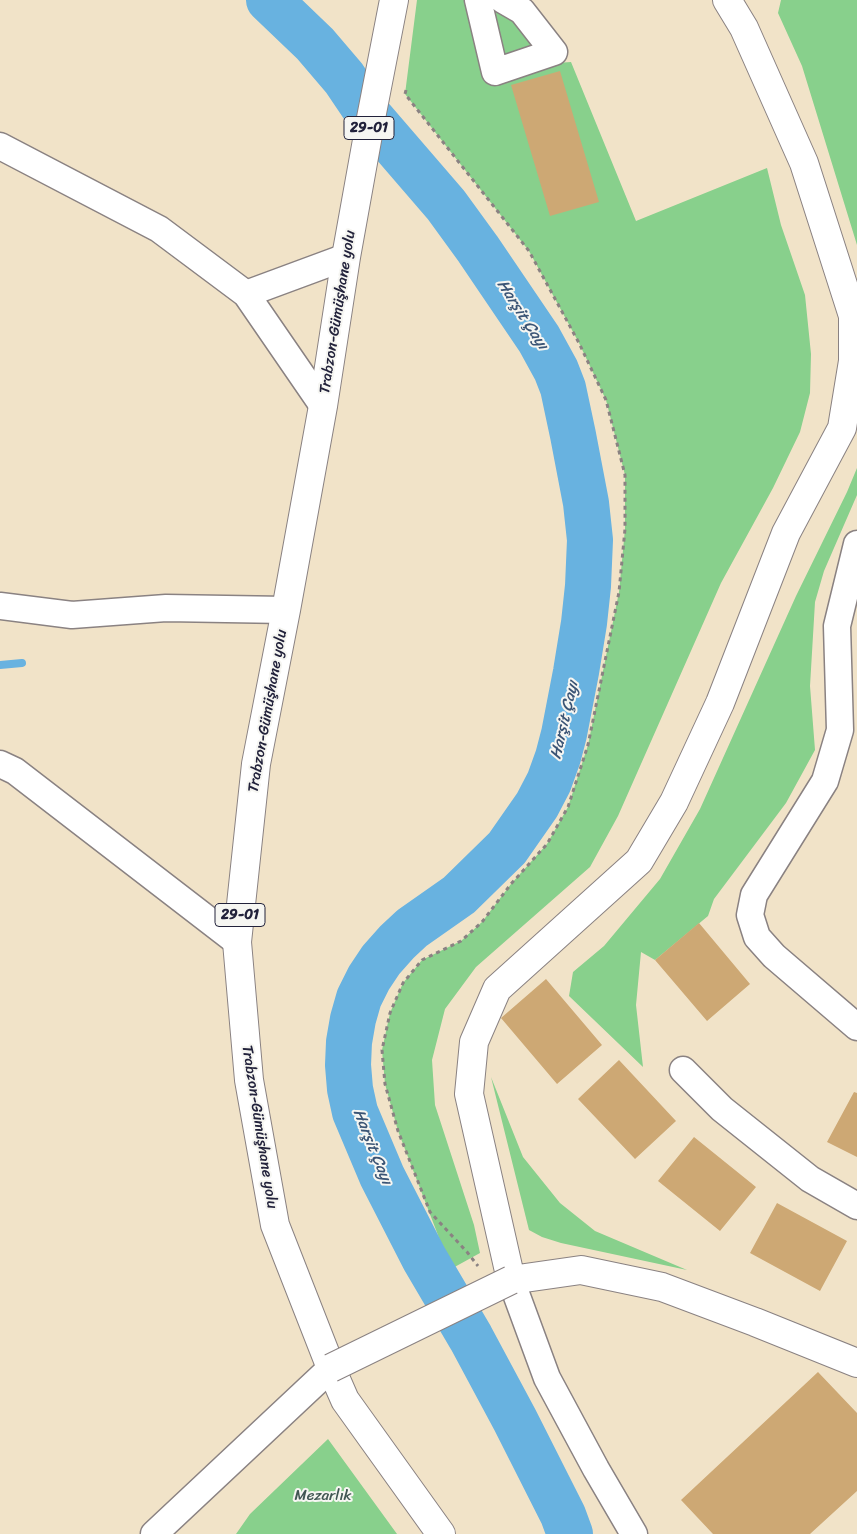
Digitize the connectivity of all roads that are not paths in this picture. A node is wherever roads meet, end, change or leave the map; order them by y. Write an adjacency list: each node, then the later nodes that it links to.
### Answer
1 (394, 0): 6 (main road, Trabzon-Gümüşhane yolu / 29-01)
2 (478, 0): 3 (street)
3 (503, 0)
4 (727, 0): 8 (main road)
5 (0, 146): 7 (street)
6 (346, 257): 7 (street); 9 (main road, Trabzon-Gümüşhane yolu / 29-01)
7 (246, 294): 9 (street)
8 (855, 316): 18 (main road)
9 (323, 406): 12 (main road, Trabzon-Gümüşhane yolu / 29-01)
10 (857, 544): 15 (street)
11 (0, 606): 12 (street)
12 (286, 610): 14 (main road, Trabzon-Gümüşhane yolu / 29-01)
13 (0, 764): 14 (street)
14 (237, 942): 20 (main road, Trabzon-Gümüşhane yolu / 29-01)
15 (857, 1027)
16 (683, 1070): 17 (street)
17 (857, 1206)
18 (511, 1280): 19 (main road); 20 (main road, bridge); 23 (street)
19 (857, 1363)
20 (331, 1368): 21 (street); 22 (main road, Trabzon-Gümüşhane yolu / 29-01)
21 (154, 1534)
22 (441, 1534)
23 (634, 1534)

